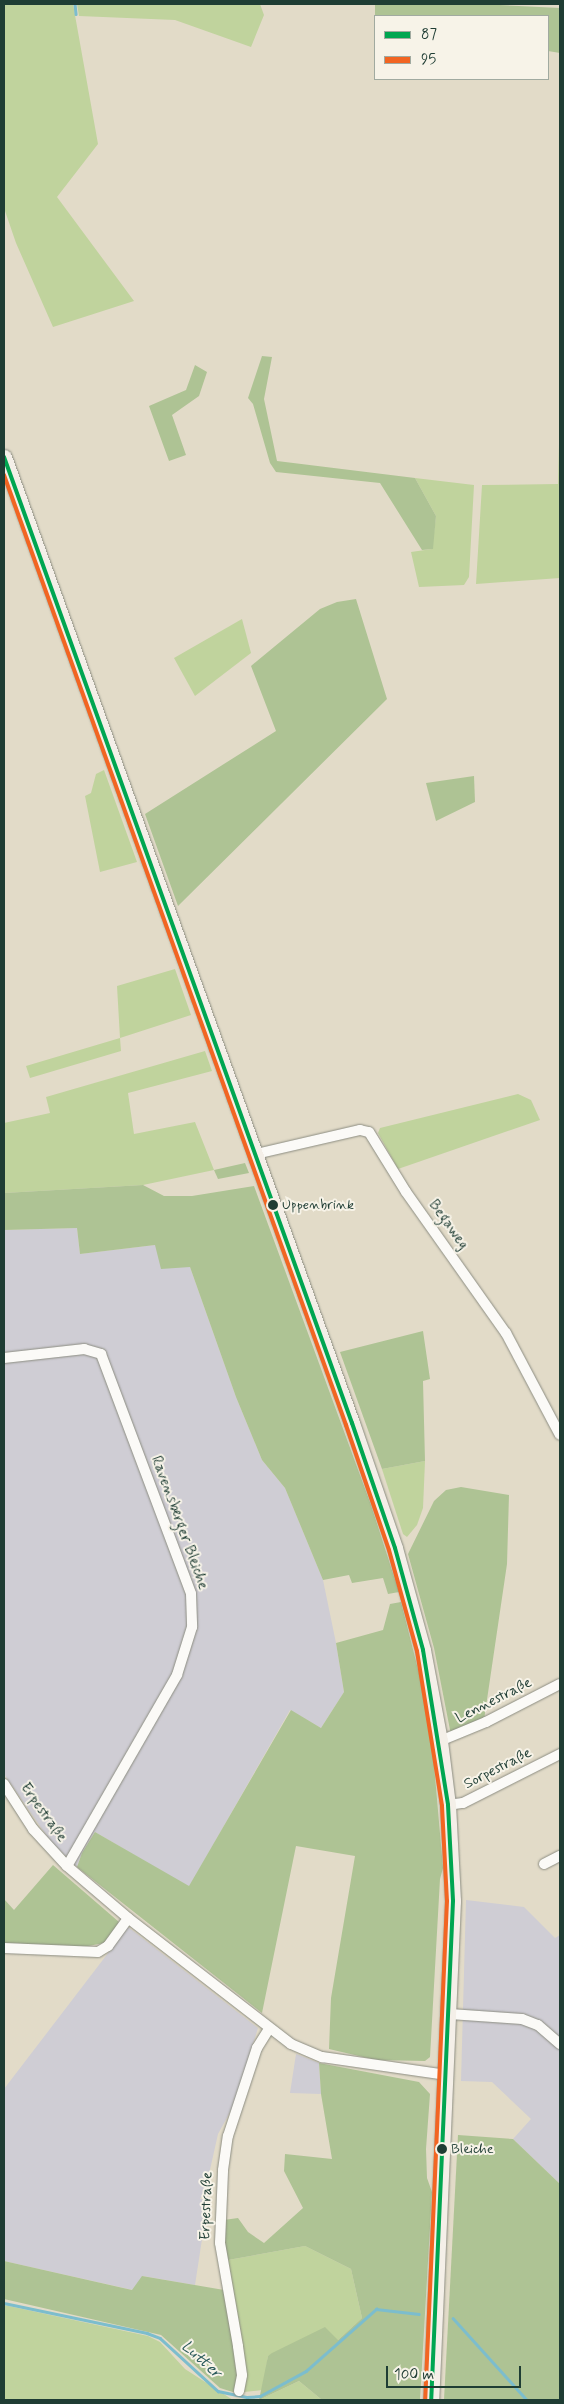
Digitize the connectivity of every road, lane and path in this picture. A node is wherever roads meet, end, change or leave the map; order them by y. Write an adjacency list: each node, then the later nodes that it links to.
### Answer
1 (4, 457): 2 (main road)
2 (256, 1154): 4 (street, Begaweg); 6 (main road)
3 (4, 1358): 12 (street, Ravensberger Bleiche)
4 (560, 1435)
5 (560, 1684): 6 (street, Lennestraße)
6 (440, 1741): 9 (main road)
7 (560, 1754): 9 (street, Sorpestraße)
8 (4, 1784): 12 (street, Erpestraße)
9 (448, 1805): 15 (main road)
10 (560, 1856): 11 (street)
11 (544, 1864)
12 (67, 1866): 13 (street, Erpestraße)
13 (128, 1918): 14 (street); 16 (street, Erpestraße)
14 (4, 1948)
15 (450, 2014): 17 (street); 18 (main road)
16 (269, 2029): 18 (street, Erpestraße); 19 (street, Erpestraße)
17 (560, 2044)
18 (447, 2075): 20 (main road)
19 (240, 2391)
20 (431, 2400)

